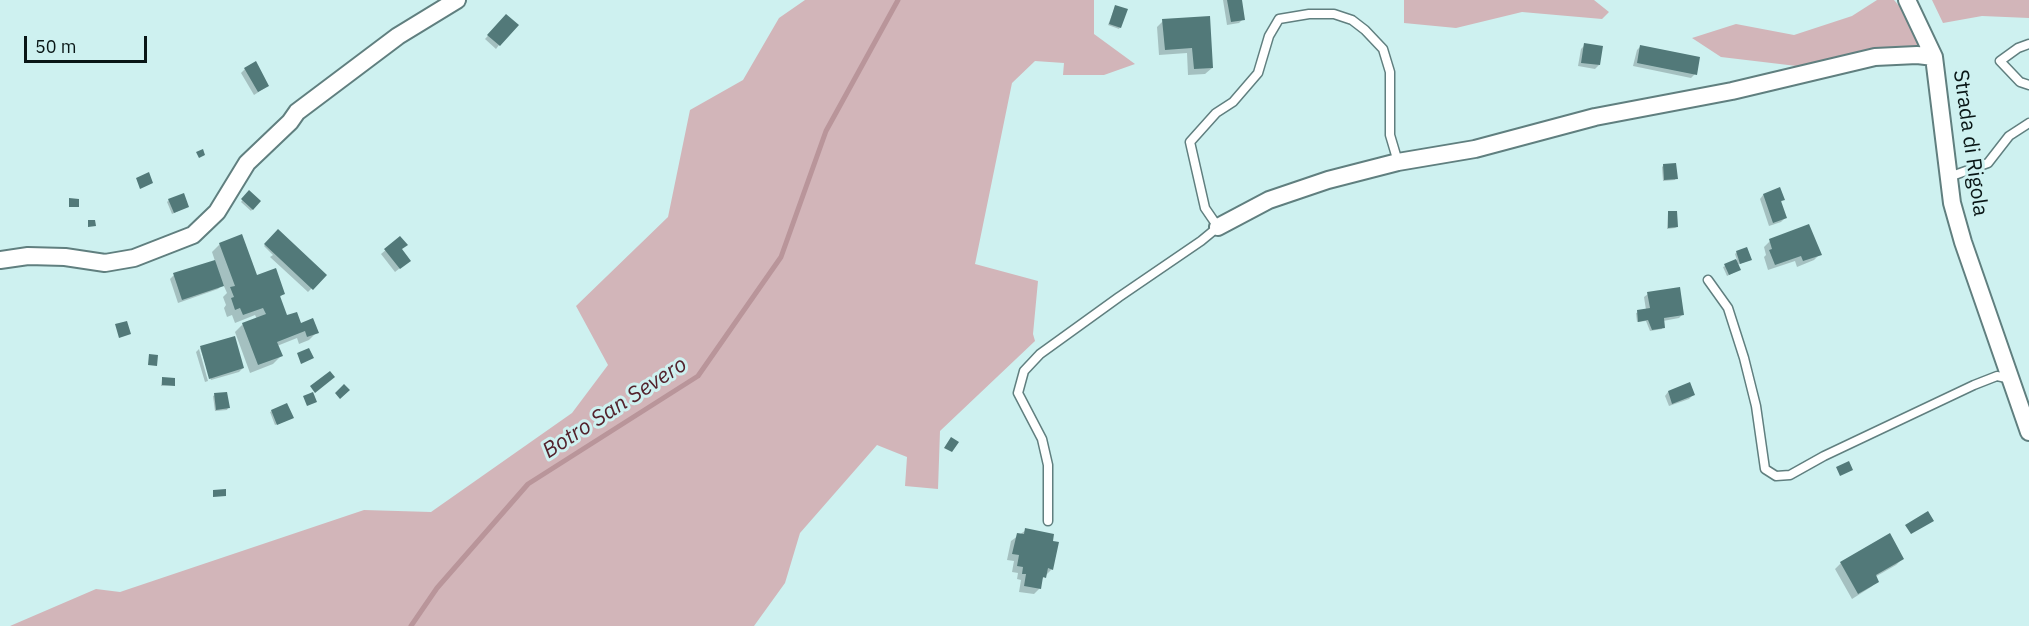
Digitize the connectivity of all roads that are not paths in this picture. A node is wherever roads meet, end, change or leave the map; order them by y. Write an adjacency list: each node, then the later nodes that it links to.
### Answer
1 (457, 0): 10 (street)
2 (1907, 0): 4 (street, Strada di Rigola)
3 (2029, 44): 5 (lane)
4 (1934, 57): 7 (street); 8 (street, Strada di Rigola)
5 (2029, 84)
6 (2029, 123): 8 (lane)
7 (1398, 162): 9 (street); 9 (lane)
8 (1949, 177): 12 (street, Strada di Rigola)
9 (1218, 227): 14 (lane)
10 (0, 260)
11 (1708, 280): 12 (lane)
12 (2011, 379): 13 (street, Strada di Rigola)
13 (2029, 432)
14 (1048, 521)

